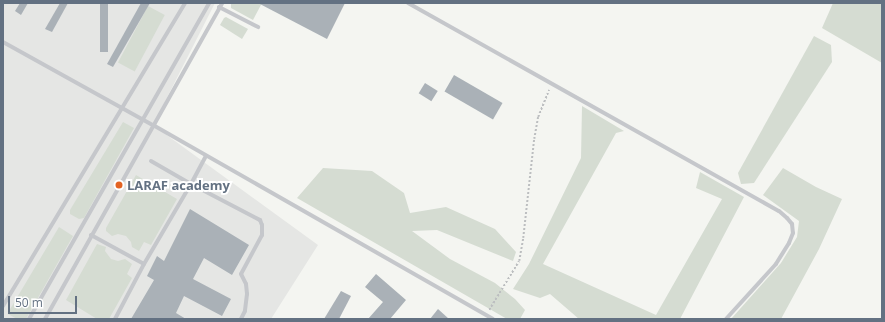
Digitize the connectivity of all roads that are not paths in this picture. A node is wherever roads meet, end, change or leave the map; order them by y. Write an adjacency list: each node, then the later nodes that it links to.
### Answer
1 (185, 3): 7 (lane)
2 (209, 3): 8 (lane)
3 (408, 3): 21 (lane)
4 (220, 5): 5 (lane); 9 (lane)
5 (258, 27)
6 (3, 42): 7 (lane)
7 (121, 108): 8 (lane); 15 (lane)
8 (142, 120): 9 (lane); 16 (lane)
9 (153, 125): 10 (lane); 13 (lane)
10 (206, 156): 12 (lane); 20 (lane)
11 (151, 161): 12 (lane)
12 (191, 184): 14 (lane); 19 (lane)
13 (92, 235): 14 (lane); 17 (lane)
14 (144, 264): 18 (lane)
15 (3, 306)
16 (29, 319)
17 (45, 319)
18 (115, 319)
19 (241, 319)
20 (493, 319)
21 (726, 319)

